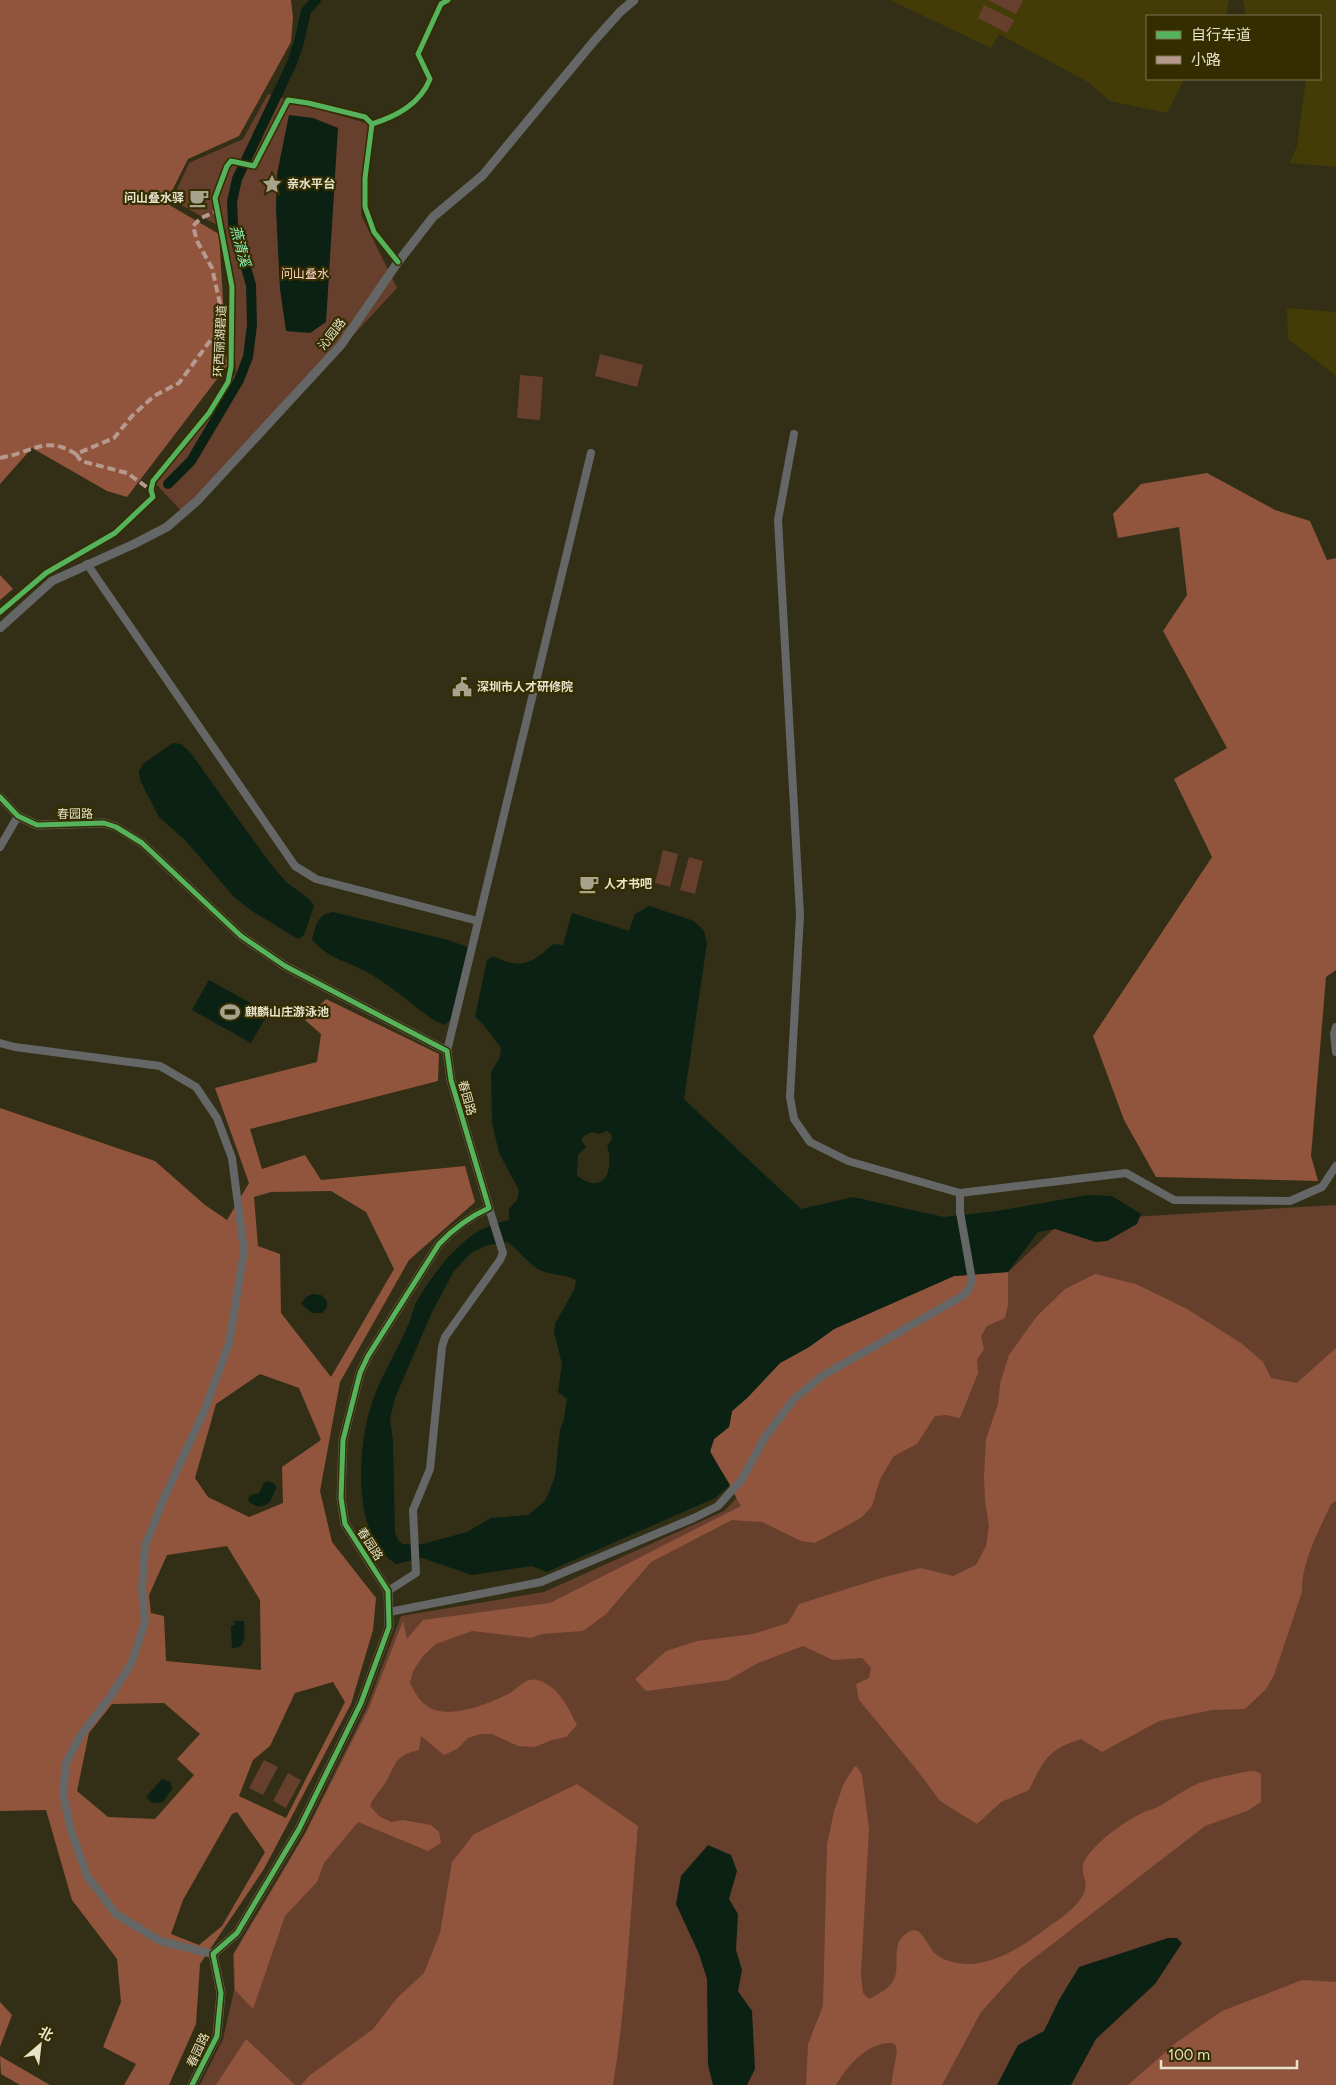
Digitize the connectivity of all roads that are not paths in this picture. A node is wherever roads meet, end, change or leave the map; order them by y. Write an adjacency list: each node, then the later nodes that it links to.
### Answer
1 (634, 0): 4 (street, 沁园路)
2 (794, 434): 15 (street)
3 (591, 453): 9 (street)
4 (86, 564): 5 (street, 沁园路); 9 (street)
5 (0, 628)
6 (0, 797): 7 (street, 春园路)
7 (18, 816): 8 (street); 12 (street, 春园路)
8 (0, 847)
9 (478, 921): 12 (street)
10 (1336, 1027): 13 (street)
11 (0, 1043): 19 (street)
12 (447, 1051): 16 (street, 春园路)
13 (1336, 1052)
14 (1336, 1166): 15 (street)
15 (960, 1193): 18 (street)
16 (489, 1208): 17 (street); 17 (street, 春园路)
17 (388, 1591): 18 (street, 春园路)
18 (389, 1612): 19 (street, 春园路)
19 (213, 1954): 20 (street, 春园路)
20 (192, 2085)

